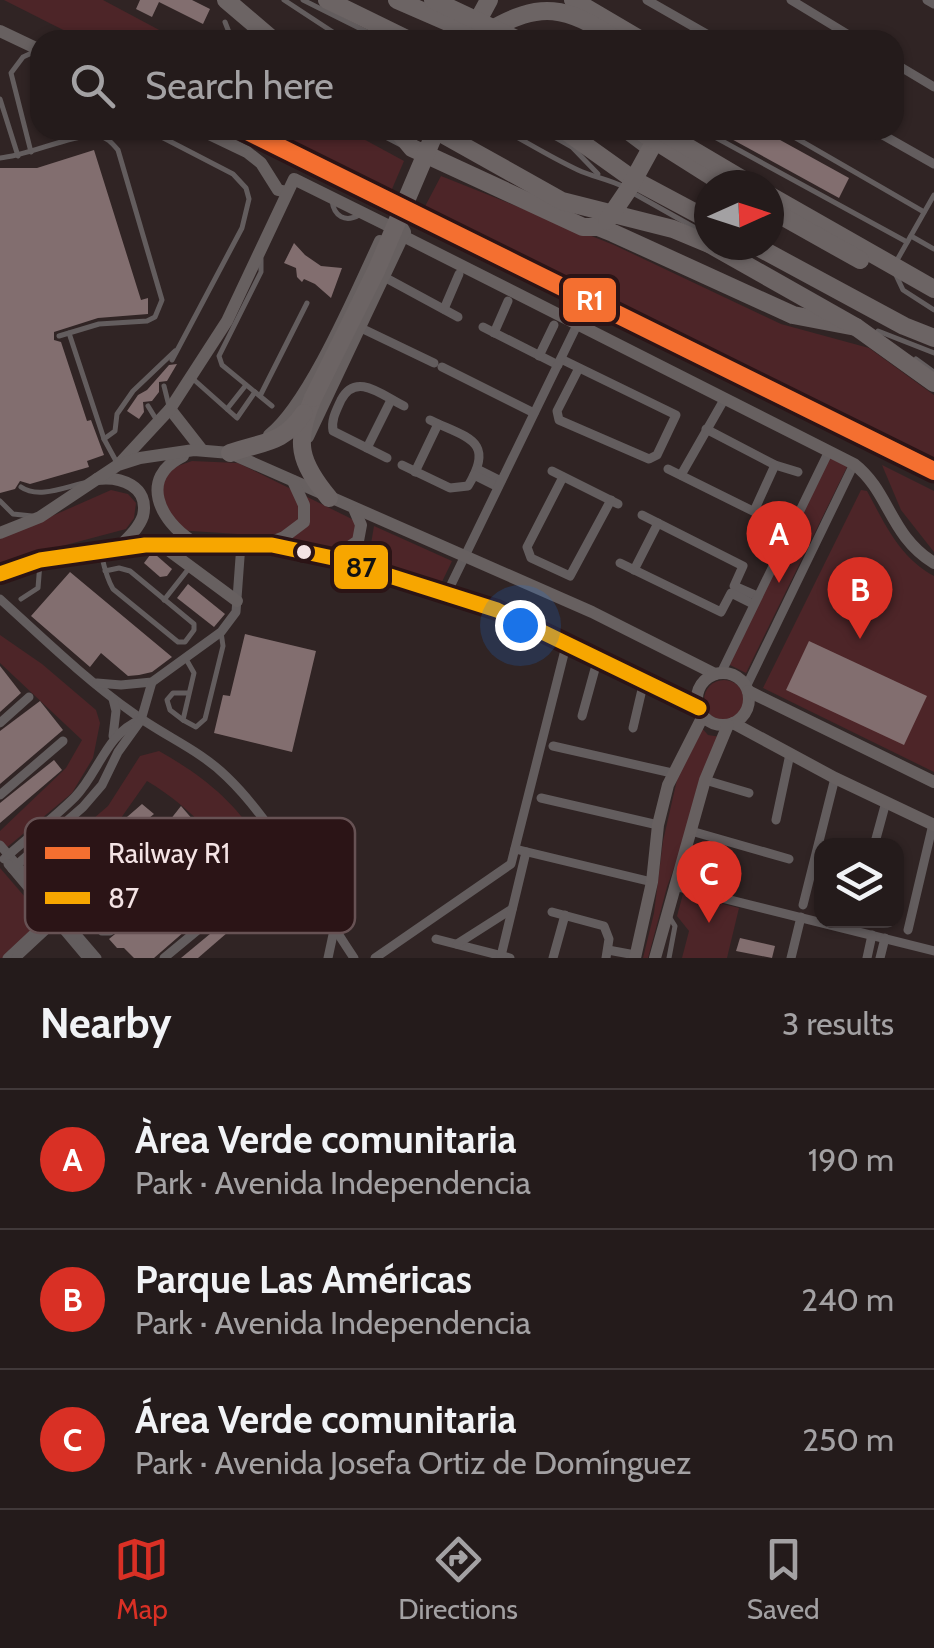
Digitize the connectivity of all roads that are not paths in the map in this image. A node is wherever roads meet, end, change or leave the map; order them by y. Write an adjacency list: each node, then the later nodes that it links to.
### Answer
1 (226, 0): 17 (highway)
2 (284, 0): 18 (lane)
3 (303, 0): 19 (lane)
4 (328, 0): 20 (highway)
5 (398, 0): 15 (main road); 22 (highway, bridge)
6 (434, 0): 25 (highway, bridge)
7 (489, 0): 15 (highway)
8 (502, 0): 23 (highway)
9 (573, 0): 27 (highway)
10 (647, 0): 28 (street)
11 (791, 0): 29 (street)
12 (927, 0): 13 (street)
13 (934, 4)
14 (225, 22): 16 (lane)
15 (450, 26): 21 (main road)
16 (228, 30)
17 (261, 30)
18 (330, 30)
19 (363, 30)
20 (390, 30)
21 (461, 30)
22 (466, 30)
23 (488, 30)
24 (494, 30): 26 (highway)
25 (497, 30)
26 (601, 30)
27 (624, 30)
28 (700, 30)
29 (840, 30)
30 (0, 31): 31 (main road)
31 (30, 46)
32 (30, 54): 56 (lane)
33 (904, 69): 34 (street)
34 (934, 88)
35 (0, 98): 57 (lane)
36 (76, 140): 56 (lane)
37 (106, 140): 97 (lane)
38 (167, 140): 101 (lane)
39 (221, 140): 64 (main road)
40 (394, 140): 54 (lane)
41 (405, 140): 54 (highway)
42 (432, 140): 114 (highway, bridge)
43 (454, 140): 69 (highway)
44 (522, 140): 62 (lane)
45 (560, 140): 62 (lane)
46 (576, 140): 63 (highway)
47 (635, 140): 55 (main road)
48 (654, 140): 60 (highway, bridge)
49 (655, 140): 55 (highway)
50 (677, 140): 61 (highway, bridge)
51 (721, 140): 76 (lane)
52 (799, 140): 67 (lane)
53 (893, 140): 59 (street)
54 (412, 148): 73 (highway)
55 (650, 151): 63 (highway)
56 (32, 152): 57 (lane)
57 (18, 156): 58 (lane)
58 (0, 157)
59 (933, 161)
60 (702, 170)
61 (727, 170)
62 (598, 174): 63 (lane)
63 (631, 185): 68 (highway); 69 (highway); 72 (lane)
64 (287, 192): 71 (main road); 78 (main road)
65 (934, 195): 67 (lane)
66 (784, 204): 84 (highway, bridge)
67 (924, 212): 76 (lane)
68 (694, 213)
69 (614, 214): 73 (highway); 75 (highway)
70 (784, 217): 86 (highway, bridge)
71 (388, 225): 74 (main road); 126 (main road)
72 (694, 225)
73 (598, 227): 93 (highway)
74 (405, 237): 83 (main road); 91 (main road)
75 (694, 238)
76 (909, 239): 77 (lane); 89 (lane)
77 (934, 249)
78 (260, 254): 108 (main road); 110 (lane)
79 (738, 260): 93 (highway)
80 (753, 260): 96 (lane)
81 (782, 260): 100 (highway)
82 (459, 274): 88 (street)
83 (386, 278): 88 (street); 94 (main road)
84 (934, 289)
85 (508, 302): 98 (street)
86 (934, 302)
87 (307, 303): 112 (lane)
88 (444, 309): 90 (street)
89 (934, 310)
90 (458, 317)
91 (578, 323): 105 (street); 113 (main road)
92 (554, 325): 103 (street)
93 (856, 327): 109 (highway)
94 (361, 328): 114 (main road); 122 (street)
95 (483, 328): 98 (street)
96 (878, 331): 102 (lane); 107 (lane)
97 (69, 333): 99 (lane); 125 (lane)
98 (494, 333): 103 (street)
99 (59, 336)
100 (934, 338)
101 (179, 348): 104 (lane); 125 (lane)
102 (934, 354)
103 (539, 356): 105 (street)
104 (172, 360)
105 (559, 362): 106 (street); 122 (street)
106 (579, 368): 106 (street)
107 (934, 372)
108 (192, 378): 120 (main road); 121 (lane)
109 (934, 384)
110 (246, 385): 112 (lane); 121 (lane)
111 (164, 386): 120 (lane)
112 (258, 394): 118 (lane); 121 (lane)
113 (725, 398): 124 (street); 129 (main road)
114 (318, 400): 116 (street); 126 (highway); 147 (highway)
115 (391, 400): 116 (street); 119 (street); 127 (street)
116 (339, 405): 127 (street)
117 (148, 406): 123 (lane)
118 (272, 406)
119 (404, 406)
120 (170, 408): 123 (main road); 128 (main road)
121 (226, 409)
122 (534, 413): 145 (street)
123 (158, 421): 132 (main road)
124 (706, 429): 133 (street); 141 (street)
125 (104, 439): 132 (lane)
126 (254, 446): 130 (highway)
127 (367, 448): 131 (street)
128 (198, 450): 130 (main road); 132 (main road); 156 (main road)
129 (829, 452): 134 (main road); 179 (street)
130 (230, 453): 144 (main road)
131 (388, 458)
132 (118, 464): 143 (main road)
133 (775, 464): 140 (street); 150 (street)
134 (854, 464): 165 (main road); 190 (street)
135 (402, 465): 138 (street)
136 (668, 470): 141 (street)
137 (552, 471): 142 (street)
138 (415, 472): 139 (street); 139 (street)
139 (476, 472): 145 (street)
140 (798, 472)
141 (681, 476): 150 (street)
142 (563, 477): 166 (street); 171 (street)
143 (94, 480): 146 (lane); 152 (main road); 160 (main road)
144 (293, 480): 147 (main road); 159 (main road)
145 (500, 484): 163 (street)
146 (21, 487)
147 (329, 498): 149 (main road)
148 (0, 502): 152 (lane)
149 (356, 510): 162 (main road); 163 (main road)
150 (754, 511): 153 (street)
151 (642, 515): 154 (street)
152 (40, 516): 155 (main road)
153 (775, 522)
154 (658, 524): 169 (street); 179 (street)
155 (0, 534)
156 (195, 543): 157 (main road); 158 (main road)
157 (160, 544): 160 (main road); 168 (main road)
158 (241, 544): 159 (main road); 180 (street)
159 (264, 545): 162 (main road)
160 (119, 548): 161 (main road)
161 (100, 550): 164 (main road); 170 (lane)
162 (333, 558): 174 (main road)
163 (464, 558): 173 (main road); 174 (street)
164 (40, 560): 172 (main road); 177 (lane)
165 (934, 563)
166 (544, 564): 171 (street); 173 (street)
167 (620, 564): 169 (street)
168 (191, 567): 178 (lane); 180 (main road)
169 (634, 570): 179 (street)
170 (105, 571): 178 (lane); 182 (lane)
171 (558, 572): 175 (street)
172 (0, 574)
173 (534, 588): 175 (main road)
174 (446, 594): 183 (main road)
175 (549, 594): 186 (main road)
176 (0, 599): 187 (street)
177 (21, 599)
178 (164, 600): 182 (lane)
179 (755, 600): 186 (street)
180 (236, 601): 181 (street)
181 (221, 632): 184 (street); 198 (lane)
182 (184, 642): 184 (lane)
183 (567, 642): 185 (main road); 226 (street)
184 (190, 656): 189 (street); 191 (lane)
185 (598, 658): 188 (main road); 196 (street)
186 (718, 674): 190 (main road); 195 (main road)
187 (90, 681): 189 (street); 194 (street)
188 (644, 681): 195 (main road); 201 (street)
189 (152, 682): 193 (street)
190 (747, 689): 200 (main road); 209 (main road)
191 (189, 693): 198 (lane); 198 (lane)
192 (29, 697): 199 (street)
193 (146, 698): 197 (street); 202 (street)
194 (113, 700): 197 (street); 205 (street)
195 (701, 712): 200 (main road); 208 (main road)
196 (582, 716)
197 (141, 720): 202 (street); 203 (street); 205 (street)
198 (184, 720)
199 (0, 723)
200 (731, 724): 207 (main road); 211 (main road)
201 (633, 728)
202 (160, 731): 203 (street); 218 (street)
203 (128, 738): 217 (street)
204 (63, 741): 213 (street)
205 (112, 741): 216 (street)
206 (553, 746): 208 (street)
207 (790, 754): 210 (main road); 219 (street)
208 (672, 773): 220 (main road)
209 (931, 777)
210 (836, 778): 215 (main road); 234 (street)
211 (705, 780): 212 (street); 222 (main road)
212 (749, 793)
213 (0, 795)
214 (541, 798): 220 (street)
215 (886, 802): 221 (main road); 224 (street)
216 (49, 818)
217 (69, 818)
218 (259, 818)
219 (776, 820)
220 (658, 825): 232 (main road)
221 (933, 825): 240 (street)
222 (692, 832): 229 (street); 233 (main road)
223 (25, 838): 227 (street)
224 (876, 838)
225 (0, 845): 227 (street)
226 (520, 850): 232 (street); 235 (street); 263 (street)
227 (4, 856): 230 (street)
228 (25, 857): 230 (street)
229 (790, 859)
230 (14, 867): 231 (street)
231 (25, 880)
232 (652, 882): 254 (main road)
233 (674, 886): 237 (main road); 239 (street)
234 (804, 905)
235 (512, 909): 251 (street); 255 (street)
236 (552, 912): 238 (street)
237 (666, 913): 265 (main road); 266 (lane)
238 (565, 916): 253 (street); 264 (street)
239 (801, 917): 248 (street); 267 (street)
240 (908, 930)
241 (37, 933): 256 (street)
242 (40, 933): 257 (street)
243 (68, 933): 258 (street)
244 (76, 933): 259 (street)
245 (194, 933): 260 (street)
246 (333, 933): 261 (street)
247 (336, 933): 262 (street)
248 (872, 935): 249 (street); 268 (street)
249 (885, 938): 252 (street); 269 (street)
250 (436, 939): 251 (street)
251 (457, 944): 255 (street)
252 (934, 951)
253 (607, 954): 254 (street)
254 (635, 956)
255 (506, 957)
256 (7, 958)
257 (16, 958)
258 (87, 958)
259 (97, 958)
260 (164, 958)
261 (328, 958)
262 (354, 958)
263 (374, 958)
264 (553, 958)
265 (654, 958)
266 (669, 958)
267 (791, 958)
268 (868, 958)
269 (880, 958)

